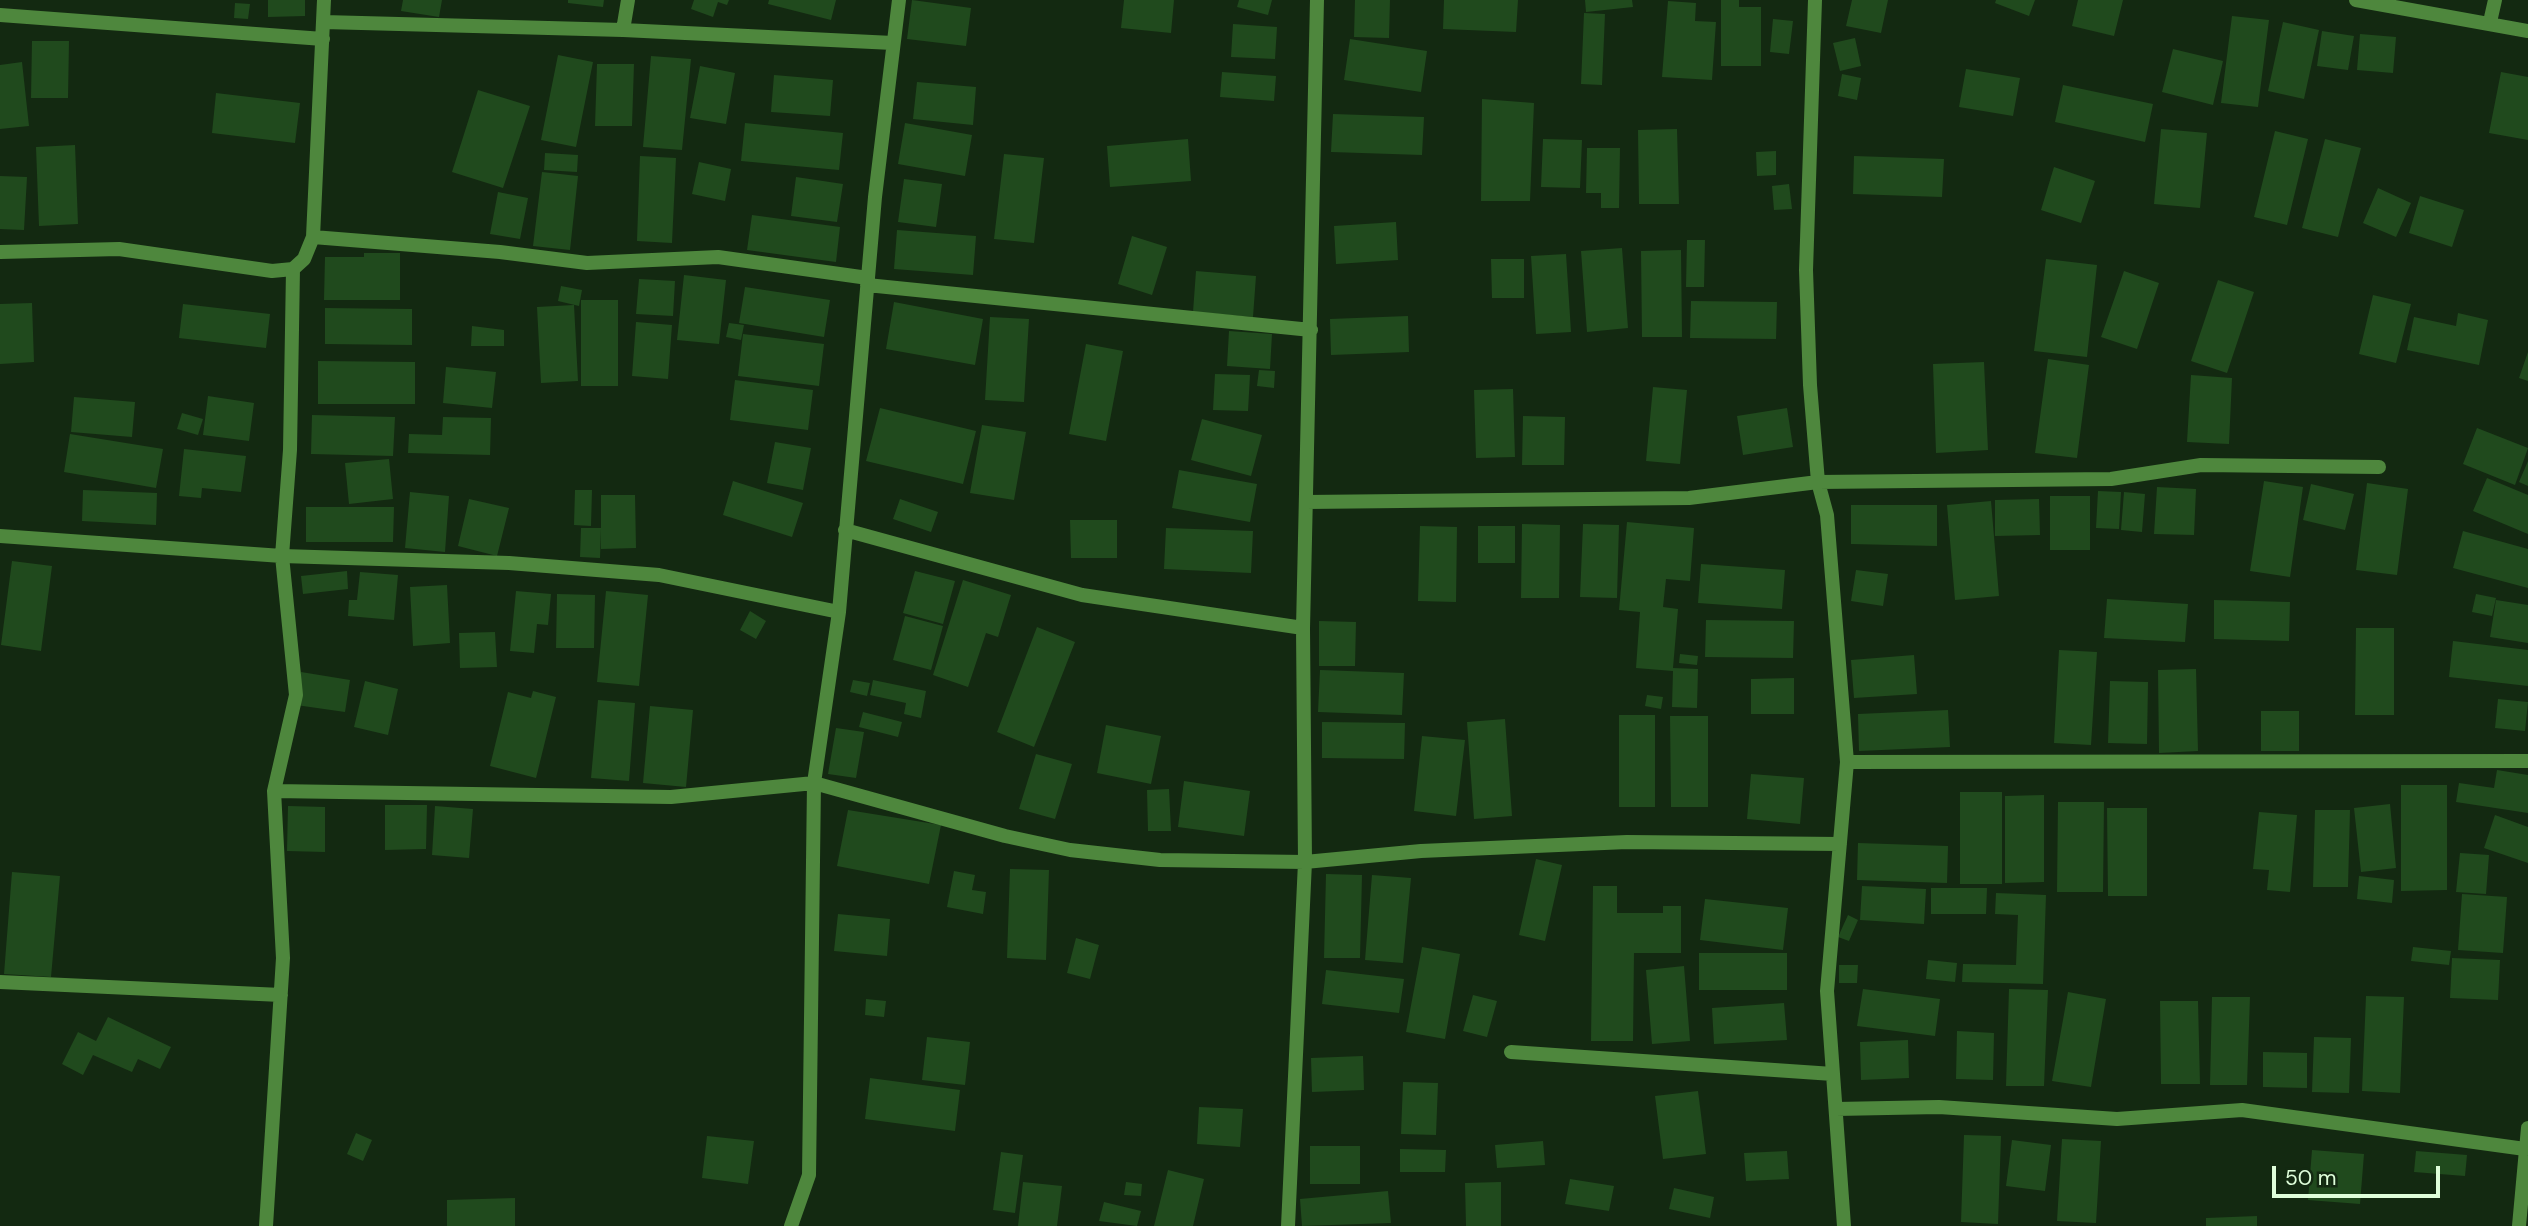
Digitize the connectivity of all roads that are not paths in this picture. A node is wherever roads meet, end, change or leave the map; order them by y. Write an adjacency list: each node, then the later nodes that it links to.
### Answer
1 (324, 0): 9 (street)
2 (628, 0): 11 (street)
3 (899, 0): 14 (street)
4 (1317, 0): 19 (street)
5 (1815, 0): 21 (street)
6 (2356, 0): 10 (street)
7 (2495, 0): 10 (street)
8 (0, 15): 13 (street)
9 (324, 22): 11 (street); 13 (street)
10 (2490, 22): 12 (street)
11 (623, 30): 14 (street)
12 (2528, 31)
13 (323, 39): 15 (street)
14 (893, 43): 18 (street)
15 (313, 237): 17 (street); 18 (street)
16 (0, 253): 17 (street)
17 (293, 270): 25 (street)
18 (867, 281): 19 (street); 23 (street)
19 (1311, 330): 22 (street)
20 (2379, 467): 21 (street)
21 (1818, 482): 22 (street); 29 (street)
22 (1307, 502): 27 (street)
23 (845, 530): 26 (street); 27 (street)
24 (0, 536): 25 (street)
25 (282, 556): 26 (street); 31 (street)
26 (839, 612): 30 (street)
27 (1303, 628): 33 (street)
28 (2528, 761): 29 (street)
29 (1847, 762): 32 (street)
30 (814, 783): 31 (street); 33 (street); 42 (street)
31 (274, 791): 35 (street)
32 (1840, 844): 33 (street); 37 (street)
33 (1305, 862): 43 (street)
34 (0, 982): 35 (street)
35 (281, 995): 41 (street)
36 (1511, 1052): 37 (street)
37 (1833, 1074): 38 (street)
38 (1836, 1109): 40 (street); 44 (street)
39 (2528, 1128): 40 (street)
40 (2525, 1149): 45 (street)
41 (266, 1226)
42 (791, 1226)
43 (1288, 1226)
44 (1844, 1226)
45 (2519, 1226)

